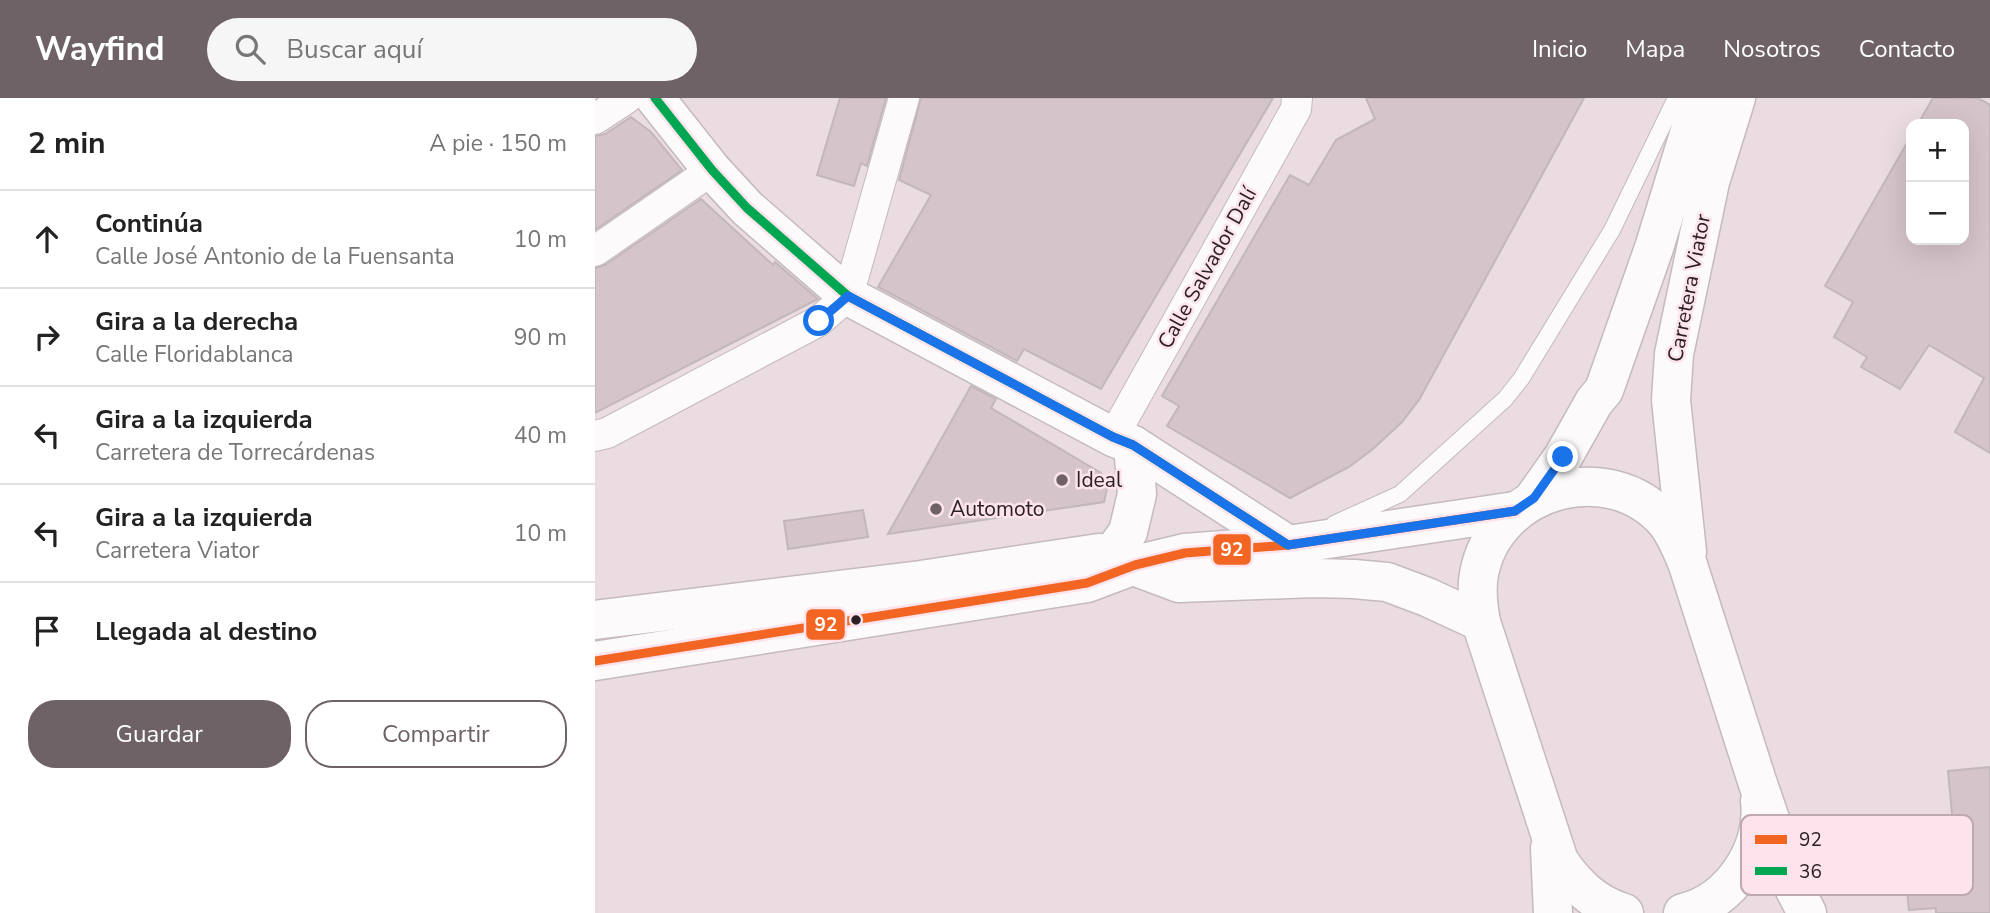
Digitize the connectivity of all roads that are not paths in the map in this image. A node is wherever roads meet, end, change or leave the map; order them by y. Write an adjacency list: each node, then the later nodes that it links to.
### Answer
1 (627, 98): 8 (street)
2 (655, 98): 9 (street)
3 (904, 98): 11 (street)
4 (1297, 98): 13 (street, Calle Salvador Dalí)
5 (1676, 98): 15 (lane)
6 (1700, 98): 14 (street, Carretera Viator)
7 (1736, 98): 17 (street, Carretera Viator)
8 (595, 119)
9 (712, 170): 10 (street); 11 (street)
10 (595, 250)
11 (848, 296): 12 (street); 13 (street)
12 (595, 436)
13 (1123, 441): 15 (street); 16 (street)
14 (1525, 505): 15 (street); 17 (street); 19 (street, Carretera Viator)
15 (1288, 545): 16 (street)
16 (1122, 561): 18 (street); 19 (street); 20 (street)
17 (1688, 565): 21 (street)
18 (595, 620)
19 (1481, 622): 24 (street, Carretera Viator)
20 (595, 661)
21 (1757, 782): 22 (street); 23 (street)
22 (1760, 815)
23 (1768, 815)
24 (1550, 839): 28 (street); 29 (street)
25 (1741, 871): 27 (street)
26 (1798, 895): 30 (street)
27 (1689, 912)
28 (1553, 913)
29 (1625, 913)
30 (1807, 913)

